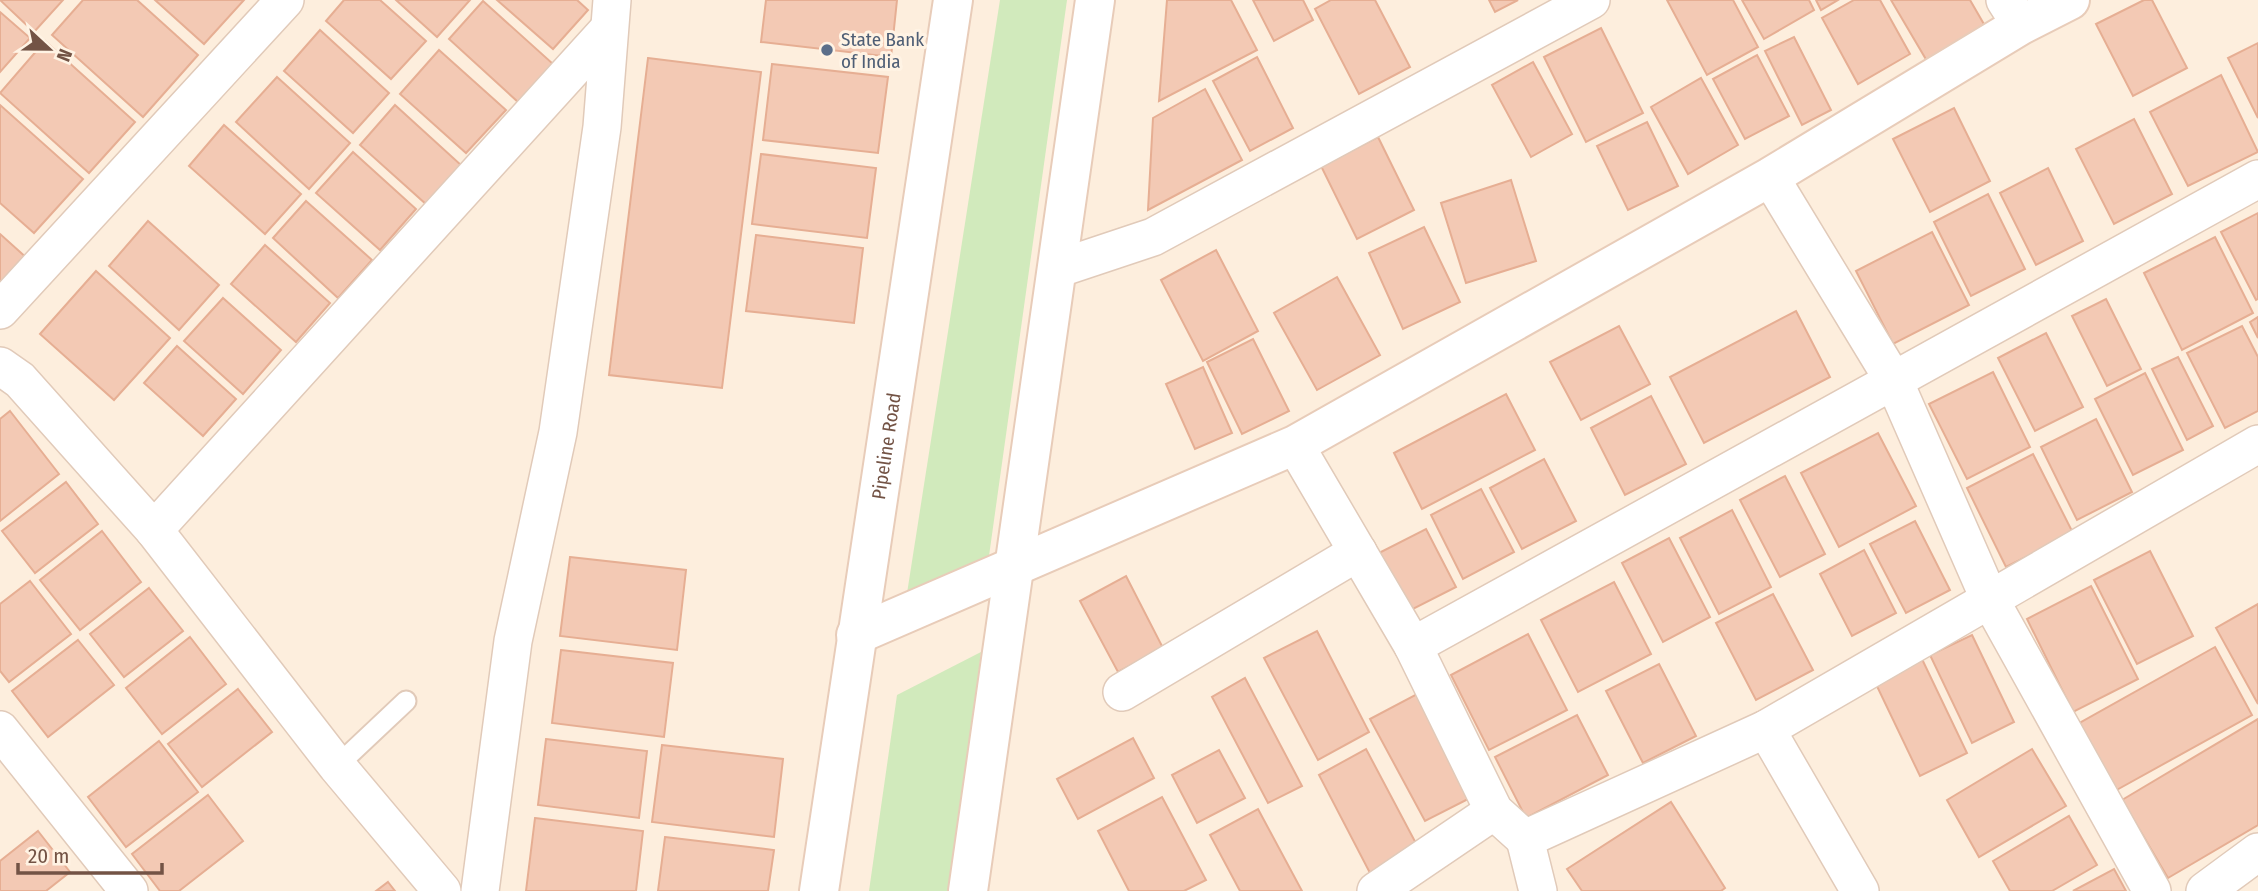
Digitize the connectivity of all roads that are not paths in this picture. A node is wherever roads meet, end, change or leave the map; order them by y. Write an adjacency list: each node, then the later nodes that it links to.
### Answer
1 (285, 0): 11 (street)
2 (953, 0): 20 (main road, Pipeline Road)
3 (1095, 0): 10 (main road)
4 (1591, 0): 10 (street)
5 (2070, 0): 6 (main road)
6 (2013, 12): 8 (main road)
7 (610, 15): 16 (street); 32 (street)
8 (1770, 177): 13 (street); 15 (main road)
9 (2258, 178): 13 (street)
10 (1057, 269): 18 (main road)
11 (0, 310)
12 (0, 366): 16 (street)
13 (1894, 381): 19 (street); 21 (street)
14 (2258, 444): 19 (street)
15 (1295, 445): 17 (street); 18 (main road)
16 (154, 530): 26 (street)
17 (1358, 552): 21 (street); 22 (street)
18 (1014, 565): 20 (main road); 34 (main road)
19 (1989, 598): 24 (street); 38 (street)
20 (856, 635): 33 (main road, Pipeline Road)
21 (1413, 646): 27 (street)
22 (1122, 692)
23 (406, 701): 26 (lane)
24 (1766, 729): 28 (street); 37 (street)
25 (0, 730): 30 (street)
26 (337, 766): 31 (street)
27 (1494, 811): 28 (street); 35 (street)
28 (1525, 839): 36 (street)
29 (2258, 852): 39 (street)
30 (129, 891)
31 (442, 891)
32 (480, 891)
33 (819, 891)
34 (968, 891)
35 (1376, 891)
36 (1538, 891)
37 (1860, 891)
38 (2152, 891)
39 (2205, 891)

